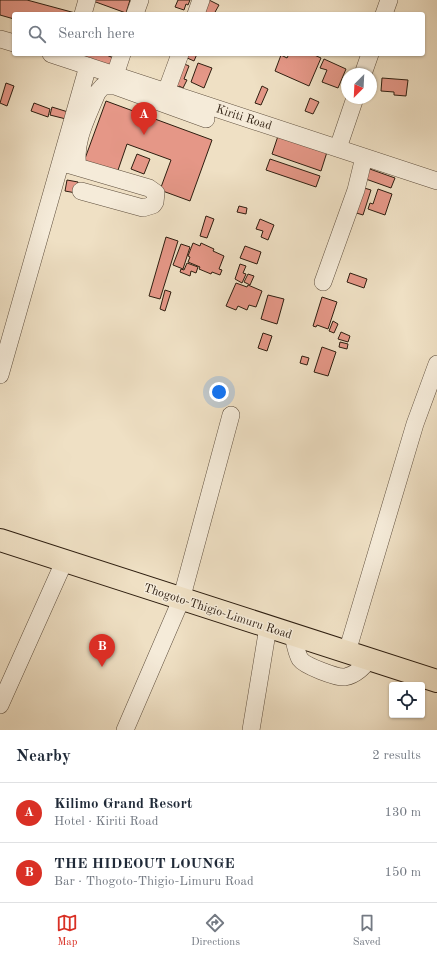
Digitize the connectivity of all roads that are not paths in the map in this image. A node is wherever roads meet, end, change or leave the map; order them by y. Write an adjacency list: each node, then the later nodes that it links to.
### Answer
1 (87, 0): 5 (street)
2 (140, 0): 6 (street)
3 (201, 0): 7 (street)
4 (389, 0): 8 (street)
5 (84, 12)
6 (136, 12)
7 (197, 12)
8 (385, 12)
9 (0, 39): 10 (street)
10 (12, 42)
11 (121, 56): 17 (street)
12 (179, 56): 18 (street)
13 (369, 56): 16 (street)
14 (71, 57): 15 (street, Kiriti Road)
15 (88, 66): 17 (street, Kiriti Road); 23 (street)
16 (365, 68)
17 (114, 75): 18 (street, Kiriti Road)
18 (166, 92): 21 (street, Kiriti Road)
19 (353, 104): 21 (street)
20 (206, 119): 24 (street)
21 (338, 148): 22 (street, Kiriti Road)
22 (364, 157): 25 (street, Kiriti Road); 27 (street)
23 (61, 162): 24 (street); 29 (street)
24 (78, 167): 26 (street)
25 (437, 181)
26 (82, 191)
27 (323, 282)
28 (437, 364): 36 (street)
29 (0, 374)
30 (231, 415): 33 (street)
31 (0, 540): 32 (highway, Thogoto-Thigio-Limuru Road)
32 (64, 562): 33 (highway, Thogoto-Thigio-Limuru Road); 39 (street)
33 (181, 600): 34 (highway, Thogoto-Thigio-Limuru Road); 40 (street)
34 (268, 627): 35 (highway, Thogoto-Thigio-Limuru Road); 41 (street)
35 (293, 635): 36 (highway, Thogoto-Thigio-Limuru Road); 37 (street)
36 (347, 652): 37 (highway, Thogoto-Thigio-Limuru Road)
37 (370, 659): 38 (highway, Thogoto-Thigio-Limuru Road)
38 (437, 681)
39 (0, 705)
40 (125, 730)
41 (251, 730)

